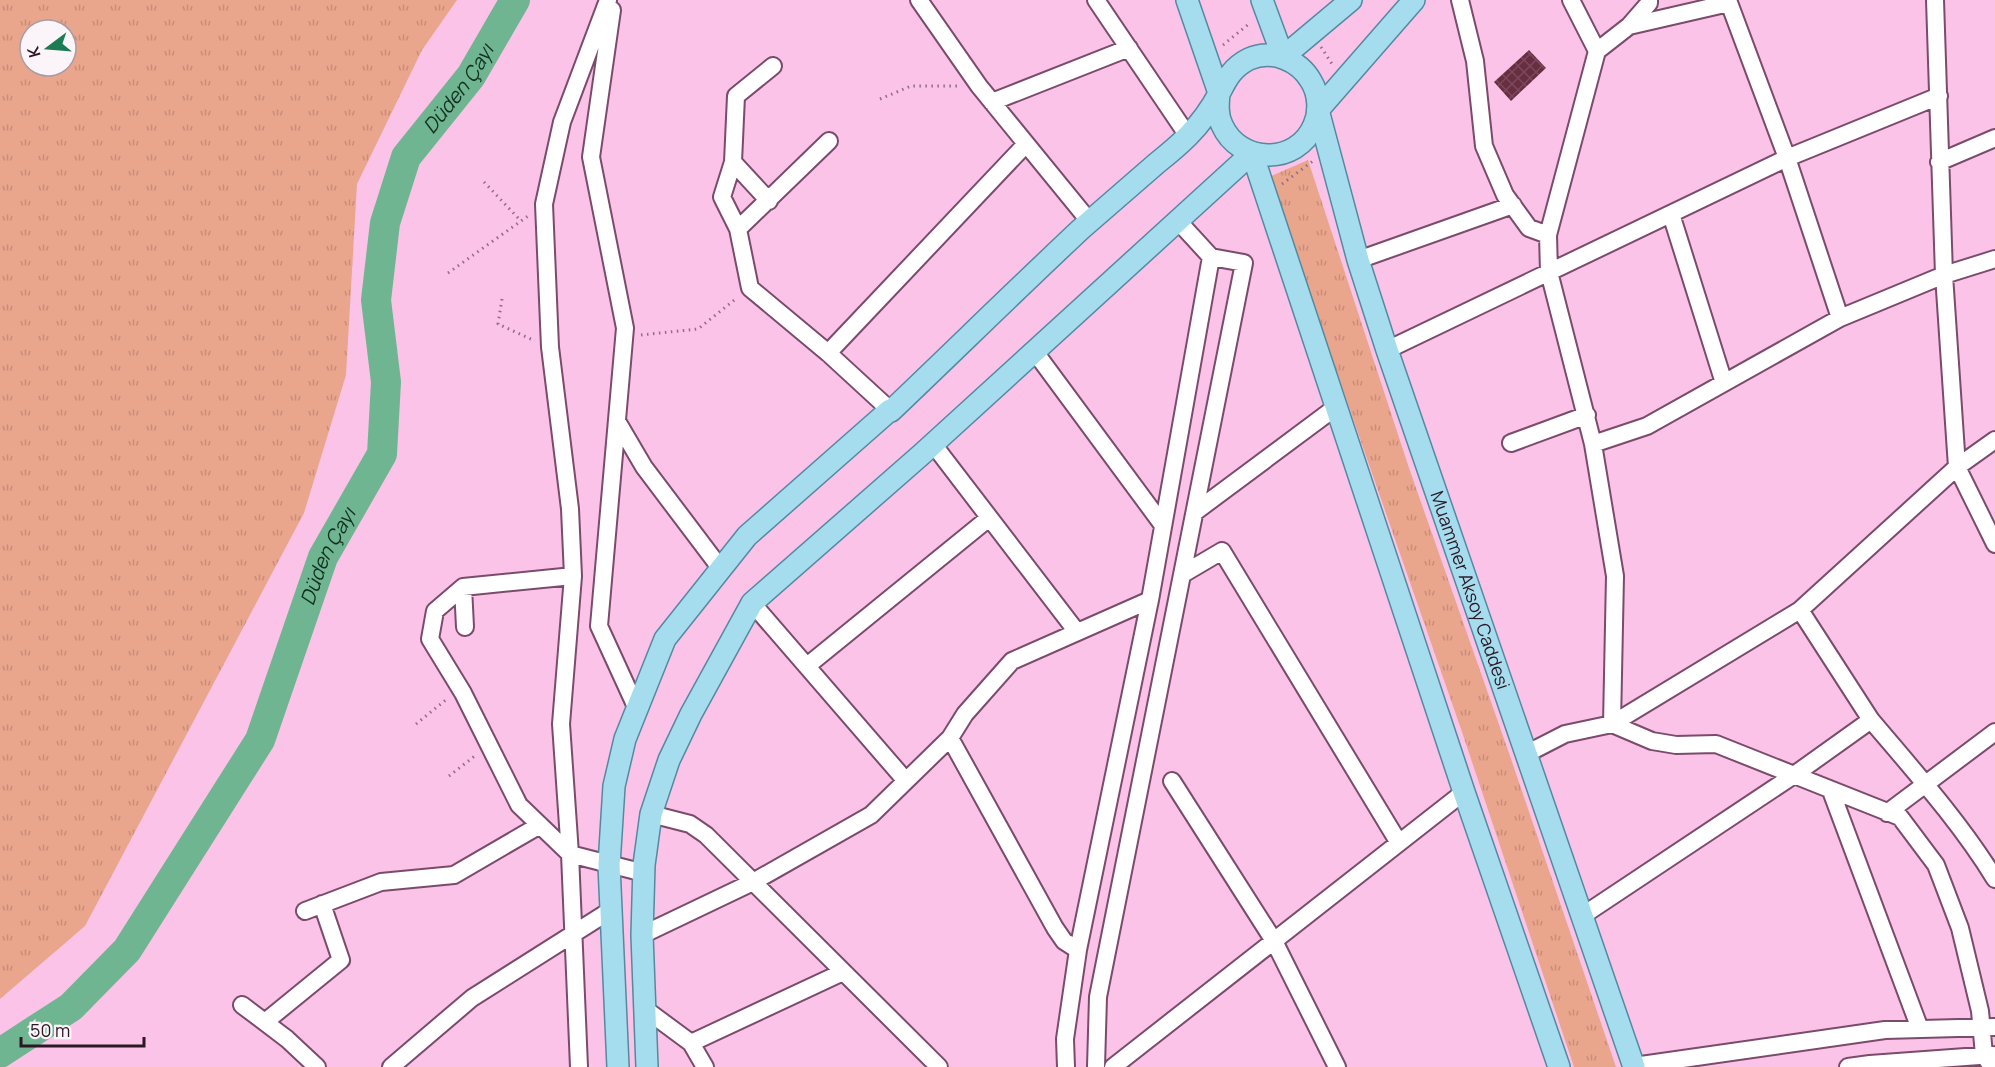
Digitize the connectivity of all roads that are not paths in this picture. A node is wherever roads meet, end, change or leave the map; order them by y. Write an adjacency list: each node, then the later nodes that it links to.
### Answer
1 (608, 0): 63 (street)
2 (613, 0): 51 (street)
3 (919, 0): 21 (street)
4 (1096, 0): 15 (street)
5 (1187, 0): 19 (main road)
6 (1351, 0): 17 (main road)
7 (1414, 0): 22 (main road)
8 (1460, 0): 32 (street)
9 (1571, 0): 16 (street)
10 (1650, 0): 14 (street)
11 (1935, 0): 20 (street)
12 (1728, 1): 14 (street); 28 (street)
13 (1264, 5): 17 (main road)
14 (1629, 26): 16 (street)
15 (1129, 48): 21 (street); 23 (street)
16 (1597, 51): 37 (street)
17 (1283, 57): 19 (main road); 22 (main road)
18 (773, 66): 29 (street)
19 (1219, 93): 23 (main road); 27 (main road)
20 (1939, 96): 28 (street); 30 (street)
21 (992, 102): 26 (street)
22 (1318, 110): 27 (main road); 40 (main road, Muammer Aksoy Caddesi)
23 (1188, 136): 35 (main road)
24 (1995, 138): 30 (street)
25 (829, 141): 31 (street)
26 (1026, 144): 35 (street); 46 (street)
27 (1252, 153): 34 (main road); 48 (main road)
28 (1787, 158): 33 (street); 43 (street)
29 (733, 162): 31 (street); 36 (street)
30 (1939, 162): 42 (street)
31 (769, 201): 36 (street)
32 (1513, 205): 37 (street); 40 (street)
33 (1671, 214): 41 (street); 47 (street)
34 (1178, 221): 38 (street); 45 (main road)
35 (1090, 222): 49 (main road)
36 (738, 229): 46 (street)
37 (1548, 235): 41 (street)
38 (1211, 257): 57 (street); 59 (street)
39 (1995, 259): 42 (street)
40 (1358, 260): 44 (main road, Muammer Aksoy Caddesi)
41 (1549, 272): 44 (street); 50 (street)
42 (1944, 275): 43 (street); 56 (street)
43 (1840, 318): 47 (street)
44 (1387, 350): 76 (main road, Muammer Aksoy Caddesi)
45 (1035, 352): 54 (main road); 59 (street)
46 (828, 353): 49 (street)
47 (1724, 383): 55 (street)
48 (1336, 406): 57 (street); 82 (main road)
49 (890, 410): 61 (main road)
50 (1587, 415): 53 (street); 55 (street)
51 (617, 421): 61 (street); 71 (street)
52 (1995, 440): 56 (street)
53 (1511, 443)
54 (933, 444): 58 (street); 66 (main road)
55 (1593, 444): 73 (street)
56 (1957, 467): 60 (street); 67 (street)
57 (1195, 512): 62 (street)
58 (989, 518): 69 (street); 70 (street)
59 (1162, 524): 65 (street)
60 (1995, 544)
61 (721, 569): 71 (main road)
62 (1183, 574): 86 (street); 118 (street)
63 (573, 576): 64 (street); 87 (street)
64 (463, 587): 68 (street); 85 (street)
65 (1150, 600): 69 (street); 100 (street)
66 (752, 603): 70 (street); 84 (main road)
67 (1800, 610): 72 (street); 73 (street)
68 (465, 627)
69 (1077, 632): 75 (street)
70 (807, 666): 78 (street)
71 (637, 709): 89 (main road)
72 (1871, 720): 77 (street); 80 (street)
73 (1612, 724): 76 (street); 77 (street)
74 (1995, 732): 80 (street)
75 (950, 738): 78 (street); 100 (street)
76 (1526, 754): 96 (main road, Muammer Aksoy Caddesi)
77 (1794, 775): 81 (street); 96 (street)
78 (906, 780): 92 (street)
79 (1172, 781): 99 (street)
80 (1925, 784): 83 (street); 88 (street)
81 (1831, 791): 83 (street); 106 (street)
82 (1464, 792): 86 (street); 121 (main road)
83 (1887, 813): 105 (street)
84 (651, 814): 90 (main road); 92 (street)
85 (540, 825): 87 (street); 93 (street)
86 (1399, 843): 99 (street)
87 (570, 854): 89 (street); 97 (street)
88 (1990, 861): 91 (street)
89 (609, 865): 90 (street); 94 (main road)
90 (644, 873): 98 (main road)
91 (1995, 879)
92 (753, 882): 98 (street); 101 (street)
93 (322, 904): 95 (street); 104 (street)
94 (611, 910): 97 (street); 113 (main road)
95 (305, 911)
96 (1582, 916): 109 (main road, Muammer Aksoy Caddesi)
97 (574, 934): 111 (street); 112 (street)
98 (642, 935): 103 (main road)
99 (1274, 941): 119 (street); 120 (street)
100 (1078, 950): 117 (street)
101 (843, 972): 107 (street); 116 (street)
102 (242, 1005): 104 (street)
103 (645, 1009): 107 (street); 114 (main road)
104 (265, 1022): 110 (street)
105 (1988, 1027): 106 (street); 108 (street)
106 (1920, 1029): 109 (street)
107 (691, 1043): 115 (street)
108 (1990, 1059): 122 (street)
109 (1634, 1066)
110 (317, 1067)
111 (391, 1067)
112 (579, 1067)
113 (618, 1067)
114 (647, 1067)
115 (705, 1067)
116 (939, 1067)
117 (1066, 1067)
118 (1096, 1067)
119 (1113, 1067)
120 (1338, 1067)
121 (1559, 1067)
122 (1848, 1067)

